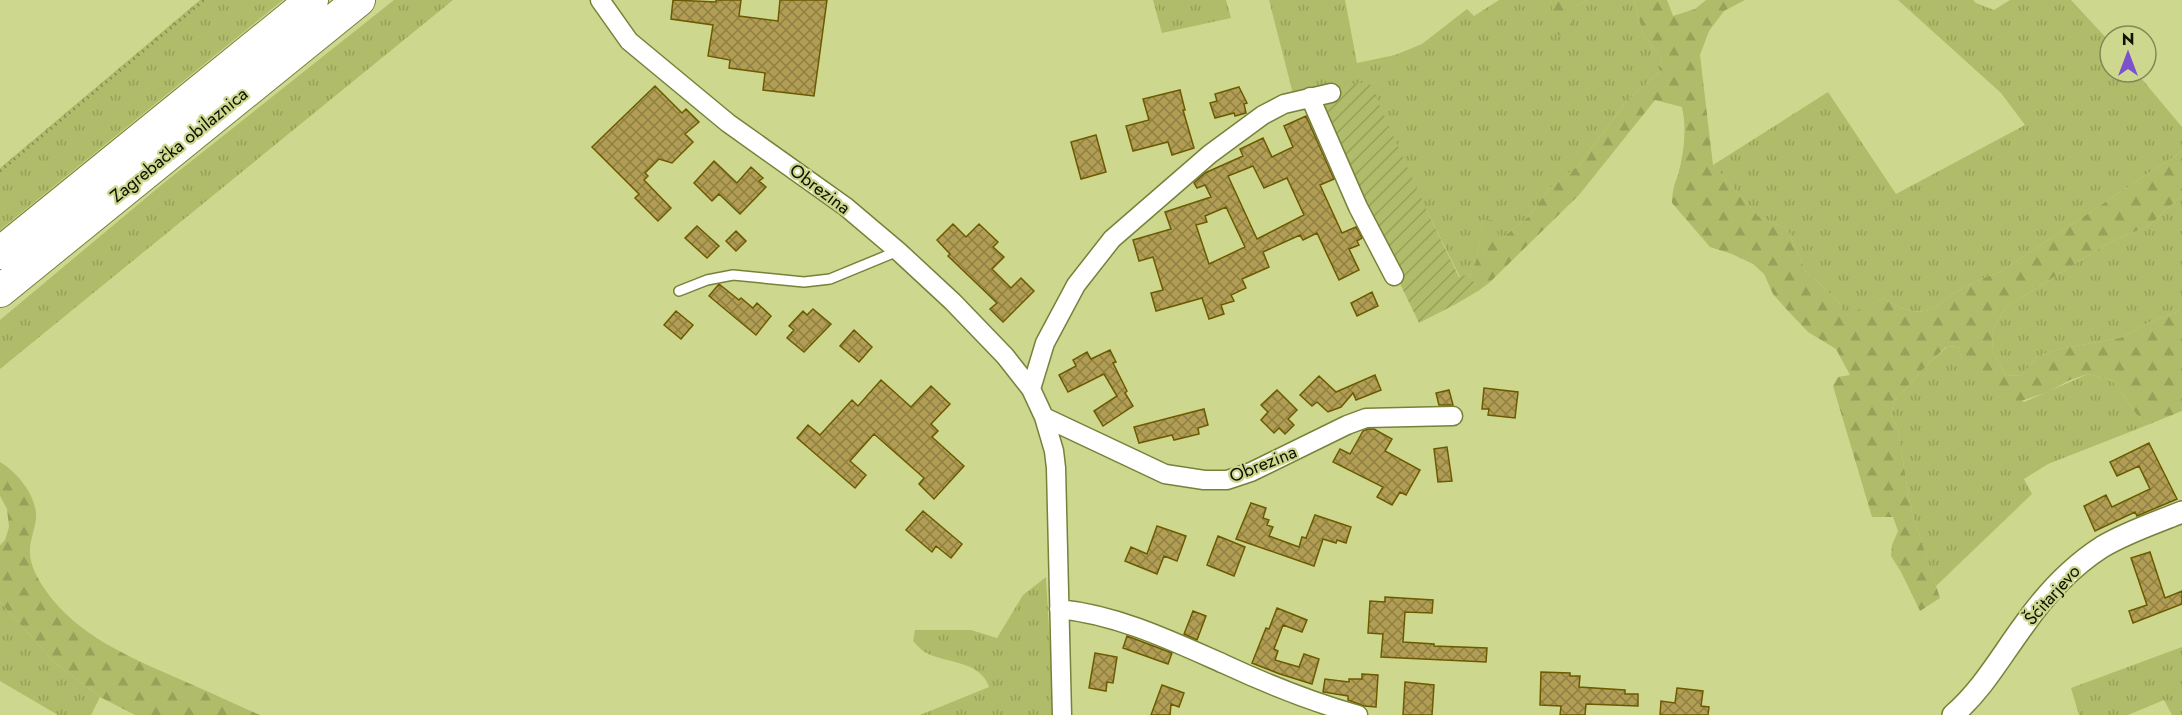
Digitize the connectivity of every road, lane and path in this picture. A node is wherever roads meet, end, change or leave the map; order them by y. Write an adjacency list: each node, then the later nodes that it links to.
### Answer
1 (204, 0): 7 (path)
2 (312, 0): 9 (highway, Zagrebačka obilaznica)
3 (359, 0): 11 (highway, Zagrebačka obilaznica)
4 (600, 0): 8 (street, Obrezina)
5 (1331, 93): 6 (street)
6 (1310, 97): 10 (street); 13 (street)
7 (0, 171)
8 (898, 251): 12 (lane); 13 (street, Obrezina)
9 (0, 253)
10 (1394, 276)
11 (0, 291)
12 (679, 291)
13 (1032, 389): 15 (street, Obrezina)
14 (1453, 416): 15 (street, Obrezina)
15 (1044, 417): 17 (street, Obrezina)
16 (2182, 512): 20 (street, Šćitarjevo)
17 (1059, 609): 18 (street, Obrezina); 19 (street)
18 (1062, 715)
19 (1358, 715)
20 (1953, 715)

